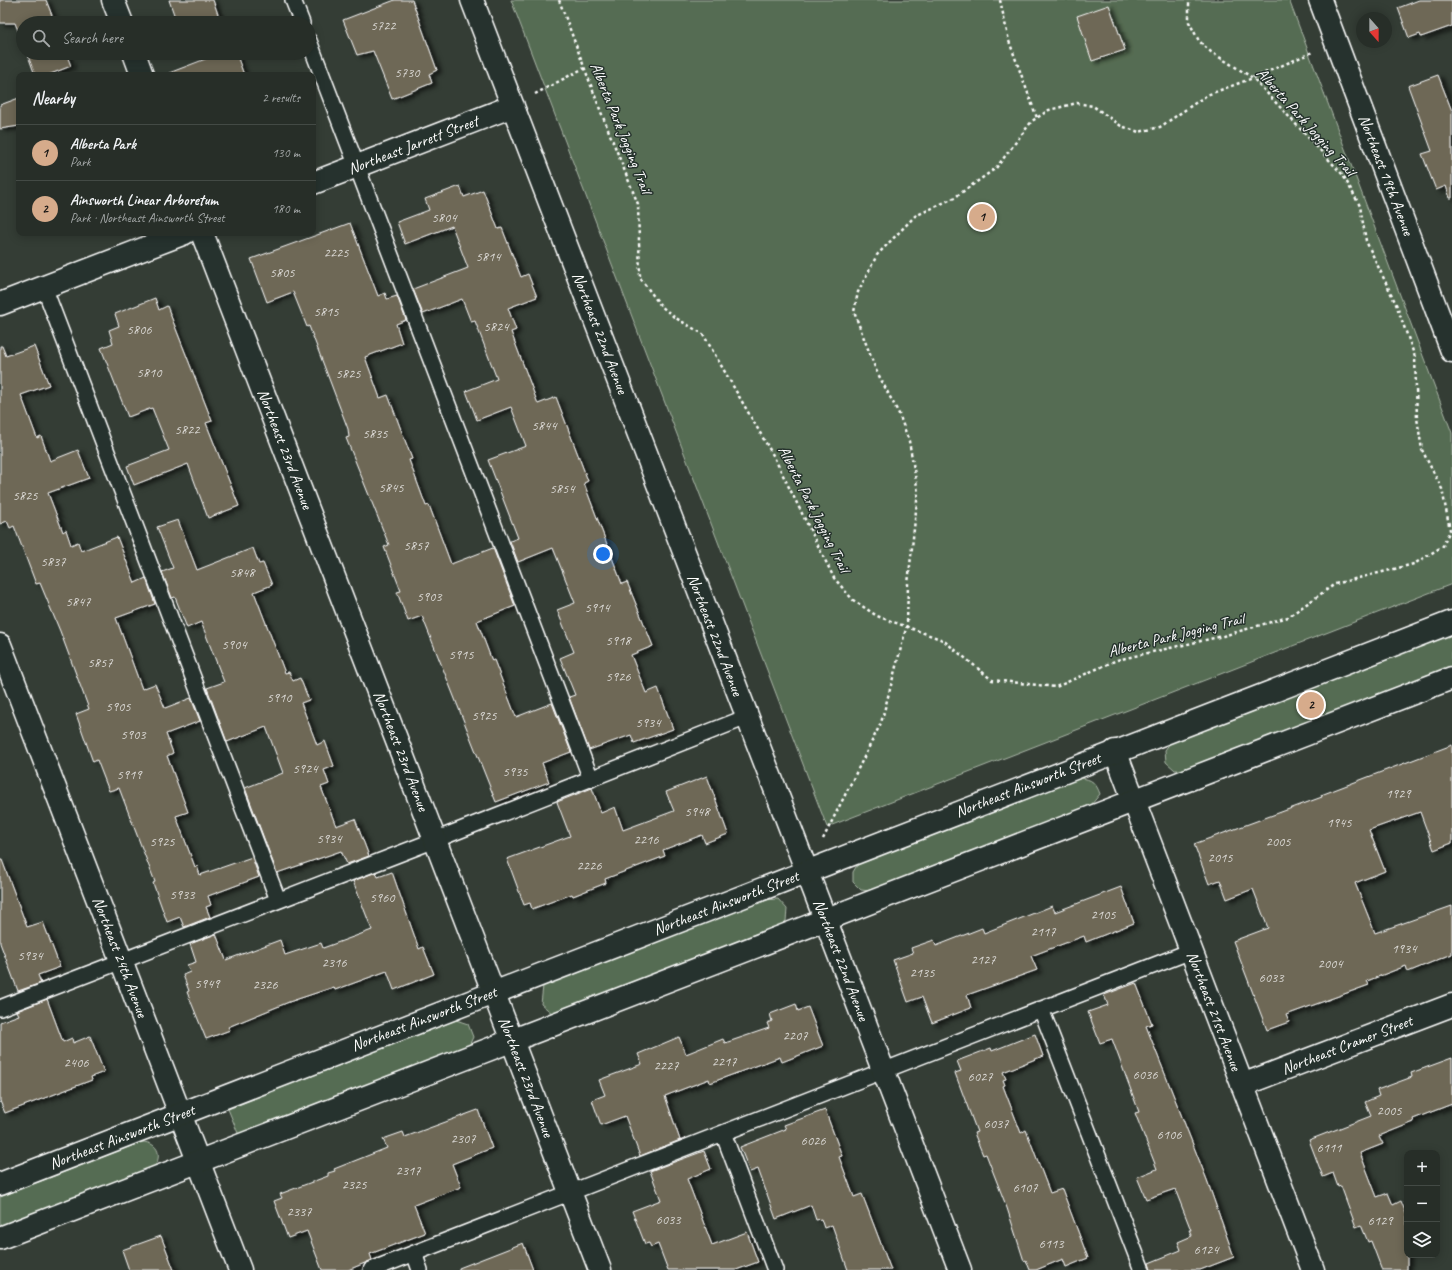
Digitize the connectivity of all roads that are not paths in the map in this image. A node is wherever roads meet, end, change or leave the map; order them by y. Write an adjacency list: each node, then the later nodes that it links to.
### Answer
1 (114, 0): 5 (street)
2 (293, 0): 6 (lane)
3 (472, 0): 10 (street, Northeast 22nd Avenue)
4 (1320, 0): 17 (street, Northeast 19th Avenue)
5 (120, 16)
6 (299, 16)
7 (316, 59): 11 (lane)
8 (137, 60): 9 (street)
9 (141, 72)
10 (513, 106): 11 (street, Northeast Jarrett Street); 21 (street, Northeast 22nd Avenue)
11 (357, 166): 12 (street, Northeast Jarrett Street); 23 (lane)
12 (316, 182)
13 (177, 236): 15 (street)
14 (203, 236): 25 (street, Northeast 23rd Avenue)
15 (44, 287): 16 (street); 27 (lane)
16 (0, 304)
17 (1452, 351)
18 (1452, 622): 22 (street, Northeast Ainsworth Street)
19 (0, 645): 30 (street, Northeast 24th Avenue)
20 (1452, 678): 24 (street)
21 (747, 717): 23 (lane); 26 (street, Northeast 22nd Avenue)
22 (1115, 751): 24 (street, Northeast 21st Avenue); 26 (street, Northeast Ainsworth Street)
23 (591, 779): 25 (lane)
24 (1134, 800): 28 (street); 29 (street, Northeast 21st Avenue)
25 (435, 840): 27 (lane); 31 (street, Northeast 23rd Avenue)
26 (806, 872): 28 (street, Northeast 22nd Avenue); 31 (street, Northeast Ainsworth Street)
27 (278, 900): 30 (lane)
28 (826, 920): 35 (street); 36 (street, Northeast 22nd Avenue)
29 (1191, 951): 34 (lane); 37 (street, Northeast 21st Avenue)
30 (122, 961): 33 (lane); 38 (street, Northeast 24th Avenue)
31 (494, 992): 35 (street, Northeast 23rd Avenue); 38 (street, Northeast Ainsworth Street)
32 (1452, 1005): 37 (street, Northeast Cramer Street)
33 (0, 1008)
34 (1041, 1009): 36 (lane); 51 (lane)
35 (511, 1041): 40 (street); 42 (street, Northeast 23rd Avenue)
36 (883, 1071): 39 (lane); 50 (street, Northeast 22nd Avenue)
37 (1242, 1085): 52 (street, Northeast 21st Avenue)
38 (181, 1114): 40 (street, Northeast 24th Avenue); 41 (street, Northeast Ainsworth Street)
39 (723, 1133): 42 (lane); 49 (lane)
40 (198, 1162): 43 (street); 45 (street, Northeast 24th Avenue)
41 (0, 1184)
42 (570, 1192): 44 (lane); 48 (street, Northeast 23rd Avenue)
43 (0, 1238)
44 (414, 1253): 46 (lane); 47 (lane)
45 (240, 1270)
46 (371, 1270)
47 (420, 1270)
48 (600, 1270)
49 (775, 1270)
50 (960, 1270)
51 (1142, 1270)
52 (1313, 1270)

